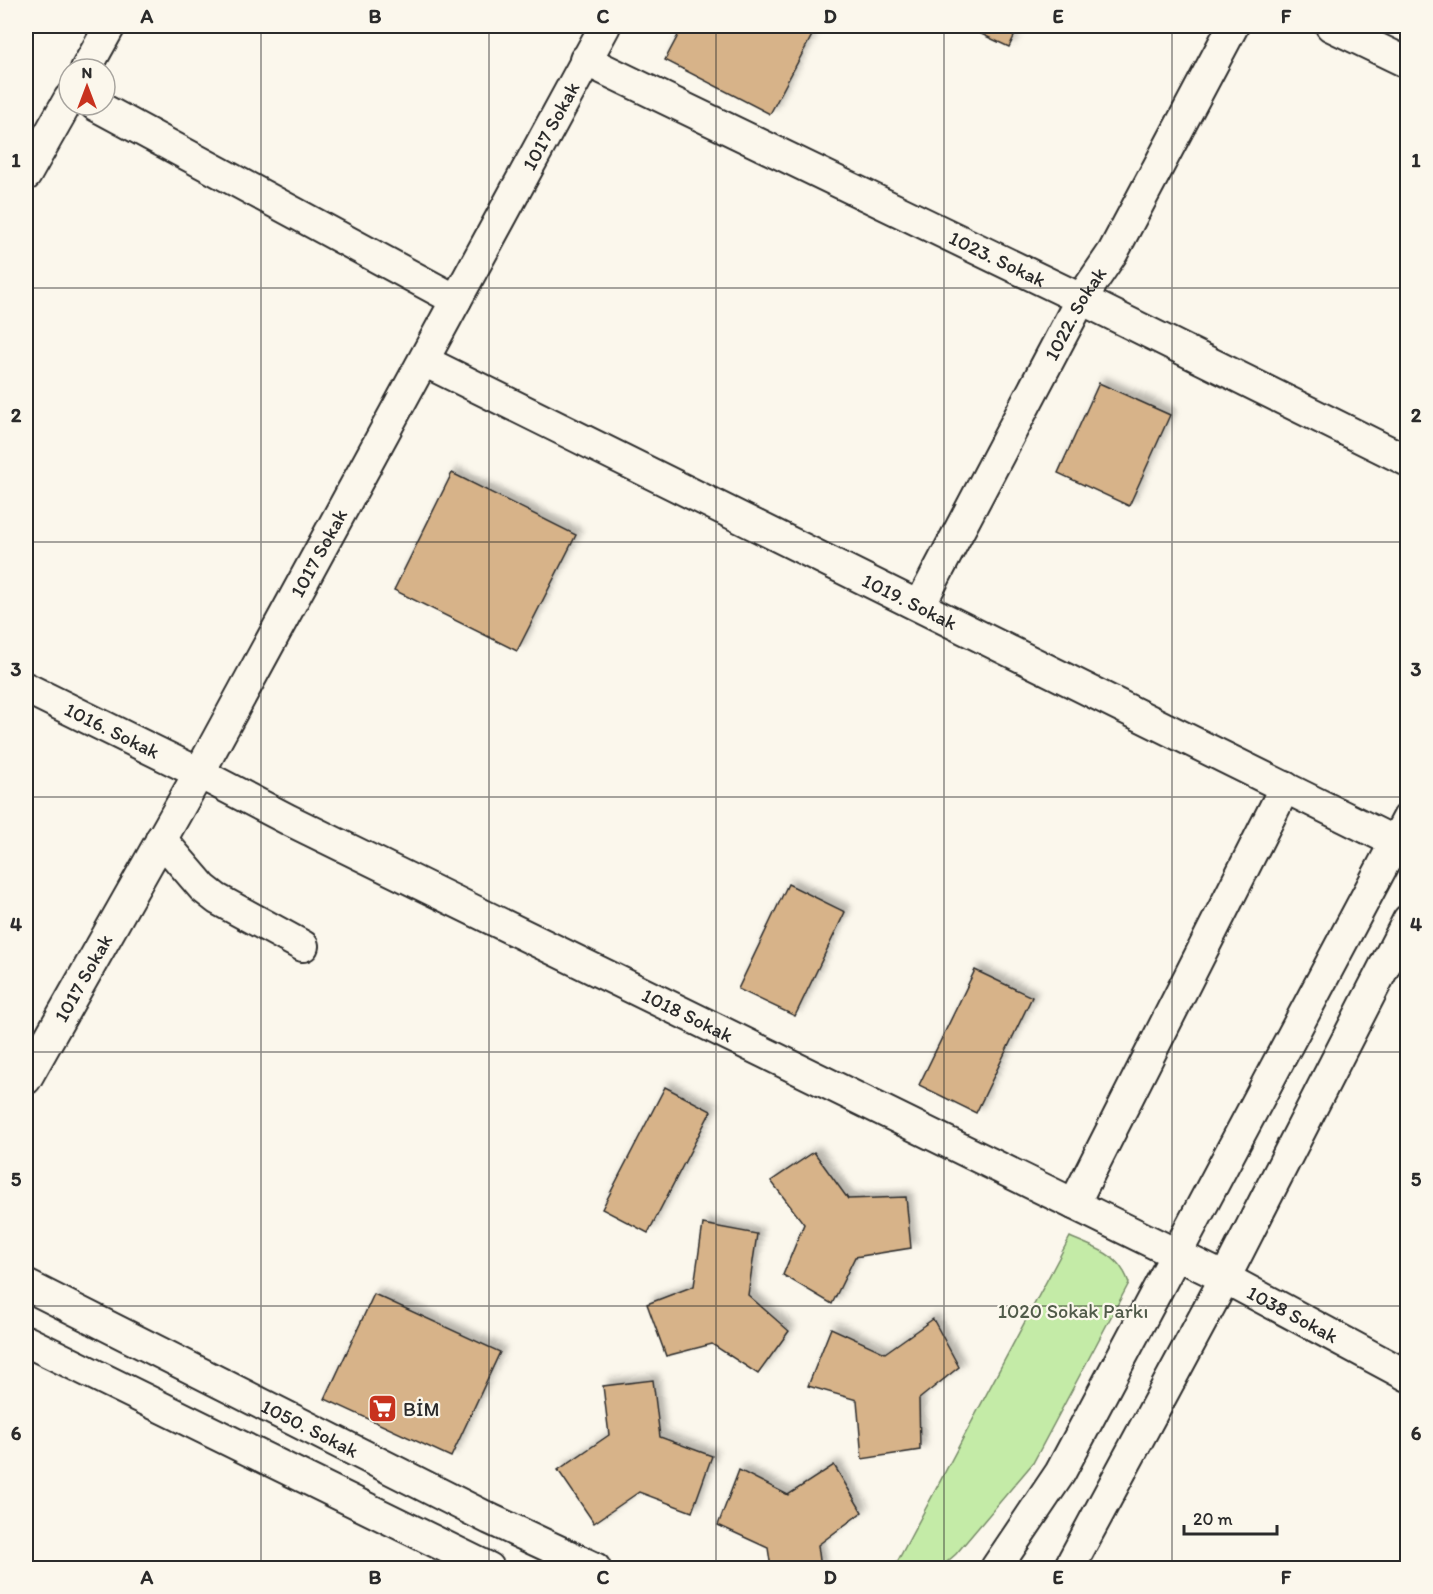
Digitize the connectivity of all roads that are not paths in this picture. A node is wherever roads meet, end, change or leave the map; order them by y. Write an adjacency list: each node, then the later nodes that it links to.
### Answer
1 (110, 26): 5 (street)
2 (605, 26): 6 (street, 1017 Sokak)
3 (1233, 26): 11 (street, 1022. Sokak)
4 (1331, 26): 7 (street)
5 (93, 57)
6 (585, 60): 11 (street, 1023. Sokak); 12 (street, 1017 Sokak)
7 (1407, 63)
8 (59, 117): 10 (street)
9 (117, 117): 12 (street)
10 (26, 175)
11 (1081, 299): 14 (street, 1023. Sokak); 15 (street, 1022. Sokak)
12 (456, 300): 13 (street, 1017 Sokak)
13 (424, 361): 15 (street, 1019. Sokak); 17 (street, 1017 Sokak)
14 (1407, 461)
15 (920, 605): 18 (street, 1019. Sokak)
16 (26, 688): 17 (street, 1016. Sokak)
17 (199, 773): 20 (street, 1017 Sokak); 24 (street, 1018 Sokak)
18 (1285, 787): 19 (street, 1019. Sokak); 24 (street)
19 (1401, 830): 25 (street)
20 (160, 839): 22 (street); 23 (street, 1017 Sokak)
21 (1407, 920): 26 (street)
22 (303, 946)
23 (26, 1079)
24 (1074, 1204): 25 (street, 1018 Sokak)
25 (1177, 1255): 26 (street, 1038 Sokak); 32 (street)
26 (1225, 1278): 29 (street, 1038 Sokak); 33 (street)
27 (26, 1285): 31 (street, 1050. Sokak)
28 (26, 1341): 30 (street)
29 (1407, 1376)
30 (489, 1569)
31 (595, 1569)
32 (996, 1569)
33 (1069, 1569)

